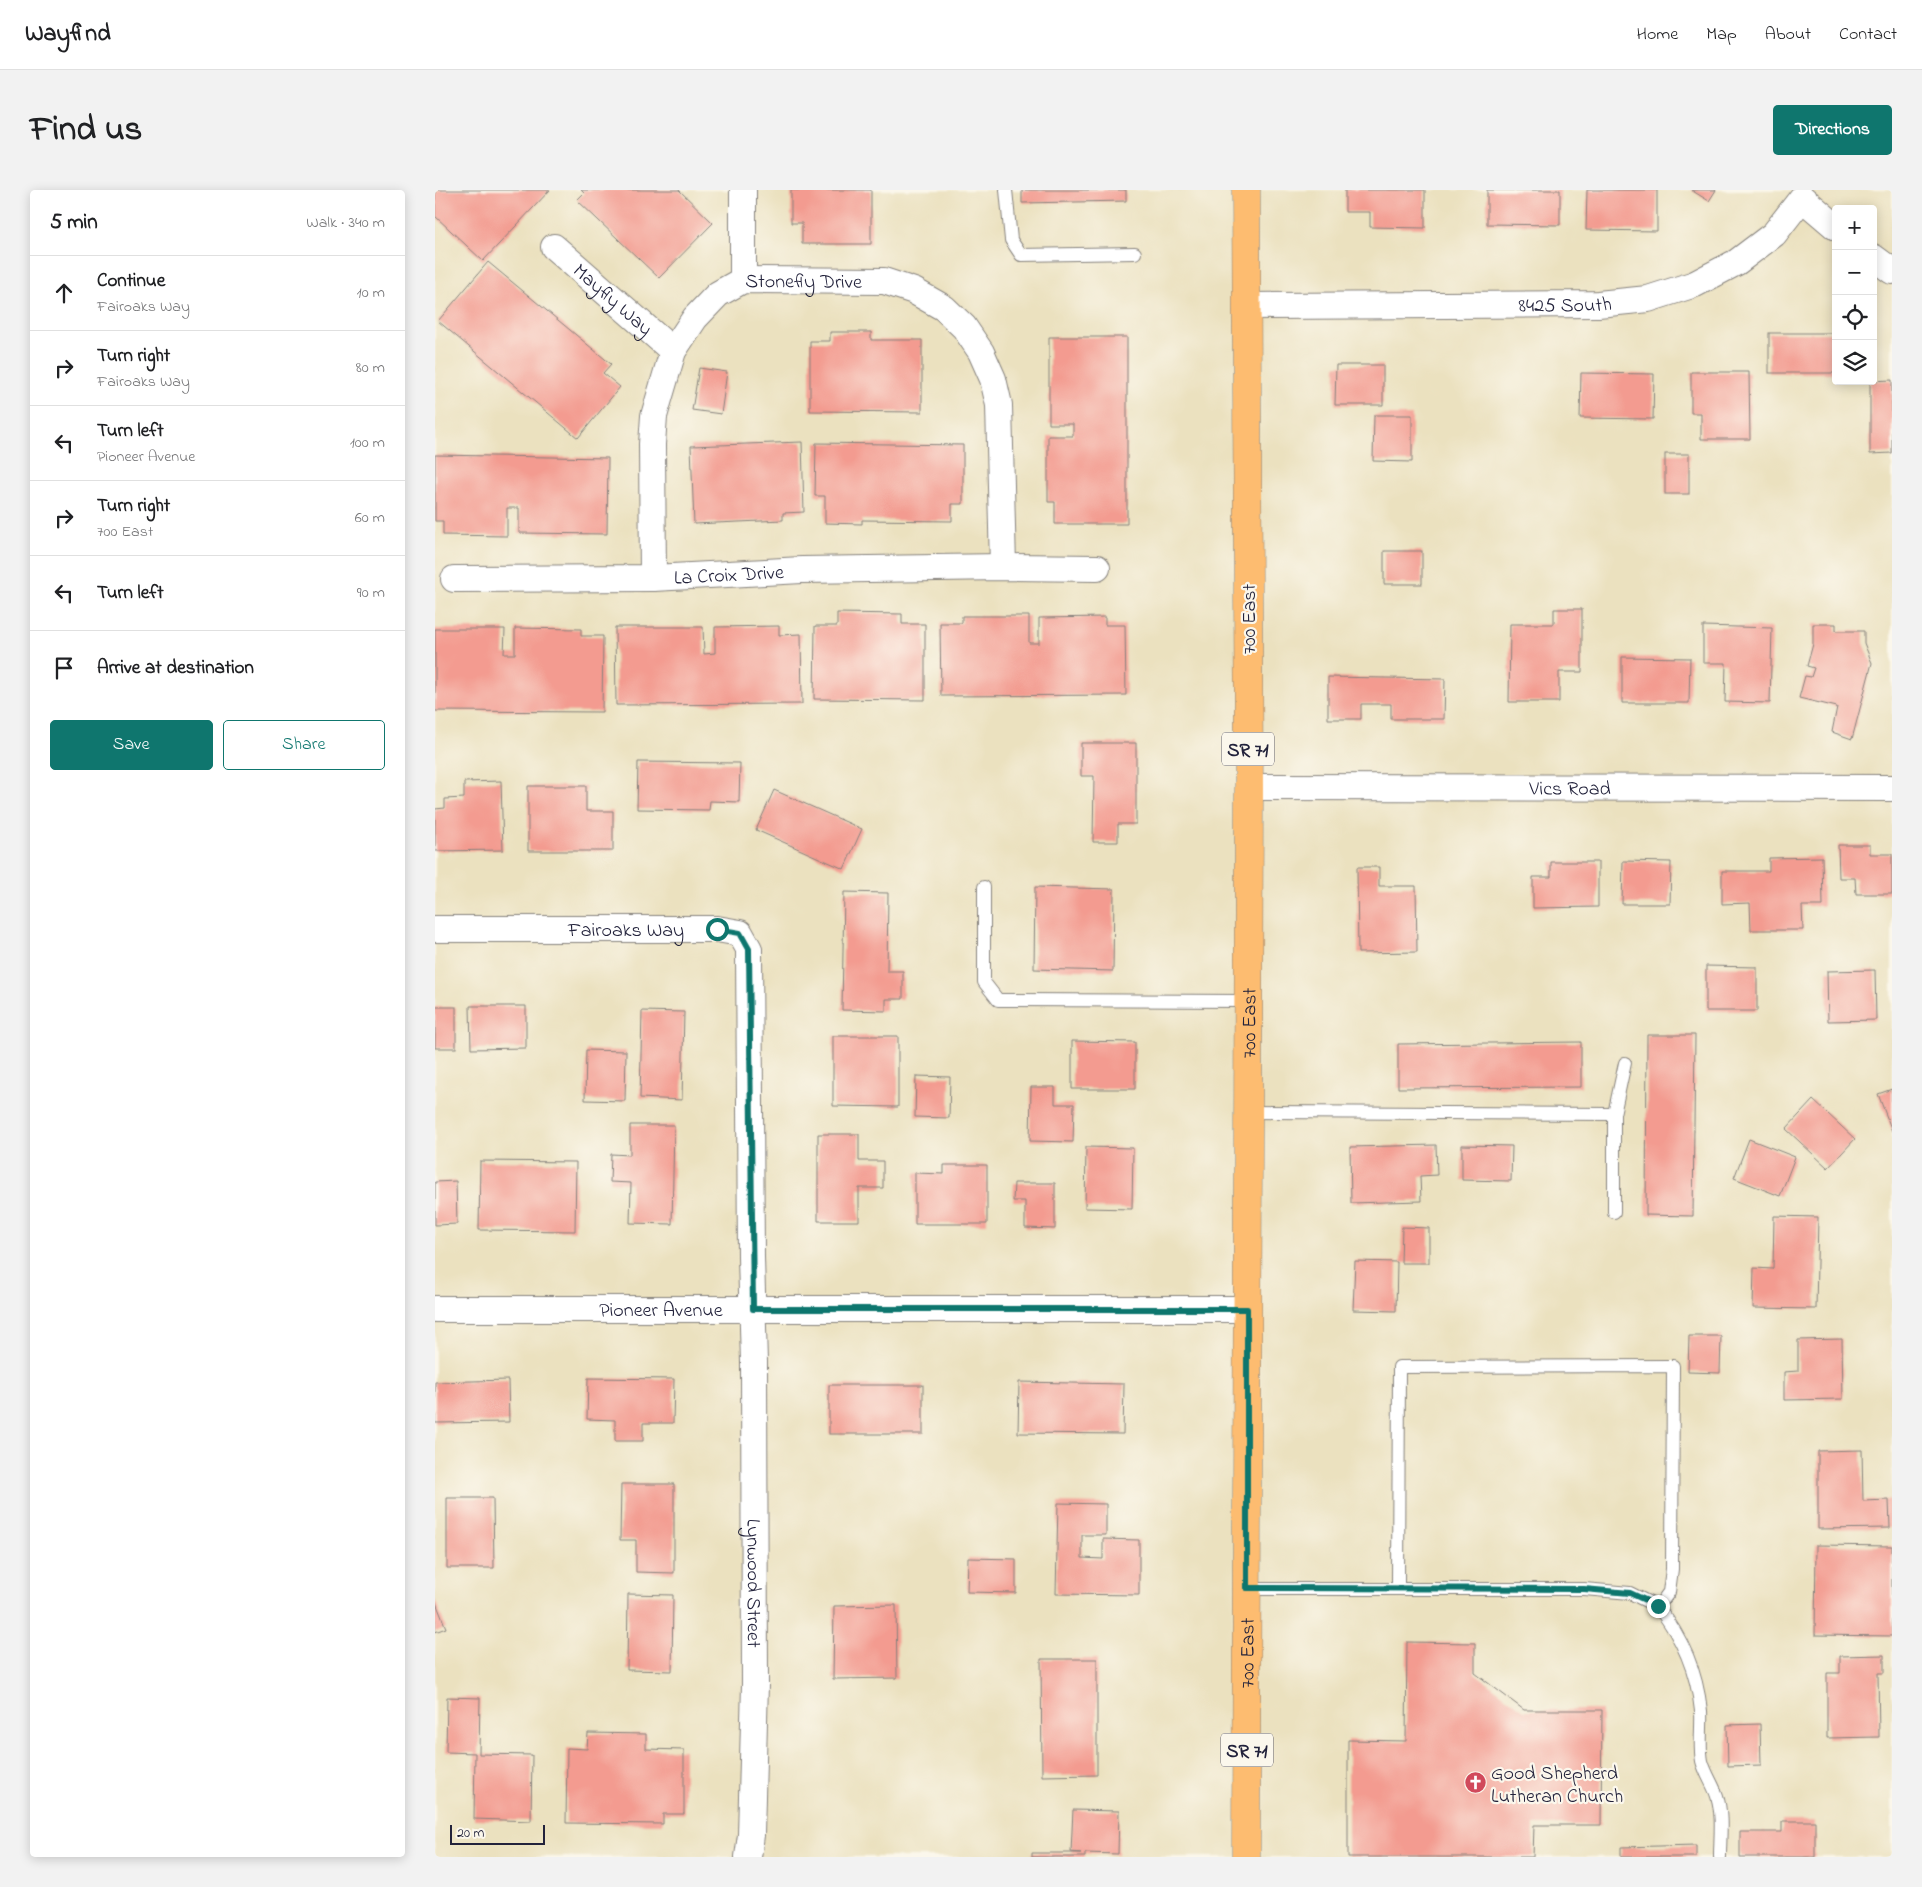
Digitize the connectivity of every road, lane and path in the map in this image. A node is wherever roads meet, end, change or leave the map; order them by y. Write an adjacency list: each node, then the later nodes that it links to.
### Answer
1 (743, 190): 10 (street)
2 (1006, 190): 7 (lane)
3 (1246, 190): 11 (main road, 700 East / SR 71)
4 (1804, 194): 5 (street, 8425 South); 11 (street, 8425 South)
5 (1832, 223)
6 (554, 247): 12 (street, Mayfly Way)
7 (1135, 253)
8 (1877, 260): 9 (street)
9 (1892, 271)
10 (743, 280): 12 (street, Stonefly Drive); 13 (street, Stonefly Drive)
11 (1247, 306): 17 (main road, 700 East / SR 71)
12 (673, 351): 15 (street, Stonefly Drive)
13 (1003, 567): 14 (street); 15 (street, La Croix Drive)
14 (1097, 568)
15 (653, 578): 16 (street, La Croix Drive)
16 (454, 579)
17 (1249, 787): 18 (street, Vics Road); 21 (main road, 700 East / SR 71)
18 (1892, 788)
19 (984, 887): 21 (lane)
20 (435, 929): 27 (street, Fairoaks Way)
21 (1248, 1001): 23 (main road, 700 East / SR 71)
22 (1625, 1063): 24 (lane)
23 (1248, 1112): 24 (lane); 28 (main road, 700 East / SR 71)
24 (1614, 1114): 25 (lane)
25 (1614, 1212)
26 (435, 1309): 27 (street, Pioneer Avenue)
27 (753, 1309): 28 (street, Pioneer Avenue); 32 (street, Lynwood Street)
28 (1247, 1309): 29 (main road, 700 East / SR 71)
29 (1247, 1588): 30 (lane); 33 (main road, 700 East / SR 71)
30 (1398, 1589): 31 (lane); 31 (lane)
31 (1658, 1606): 34 (lane)
32 (748, 1857)
33 (1246, 1857)
34 (1720, 1857)

